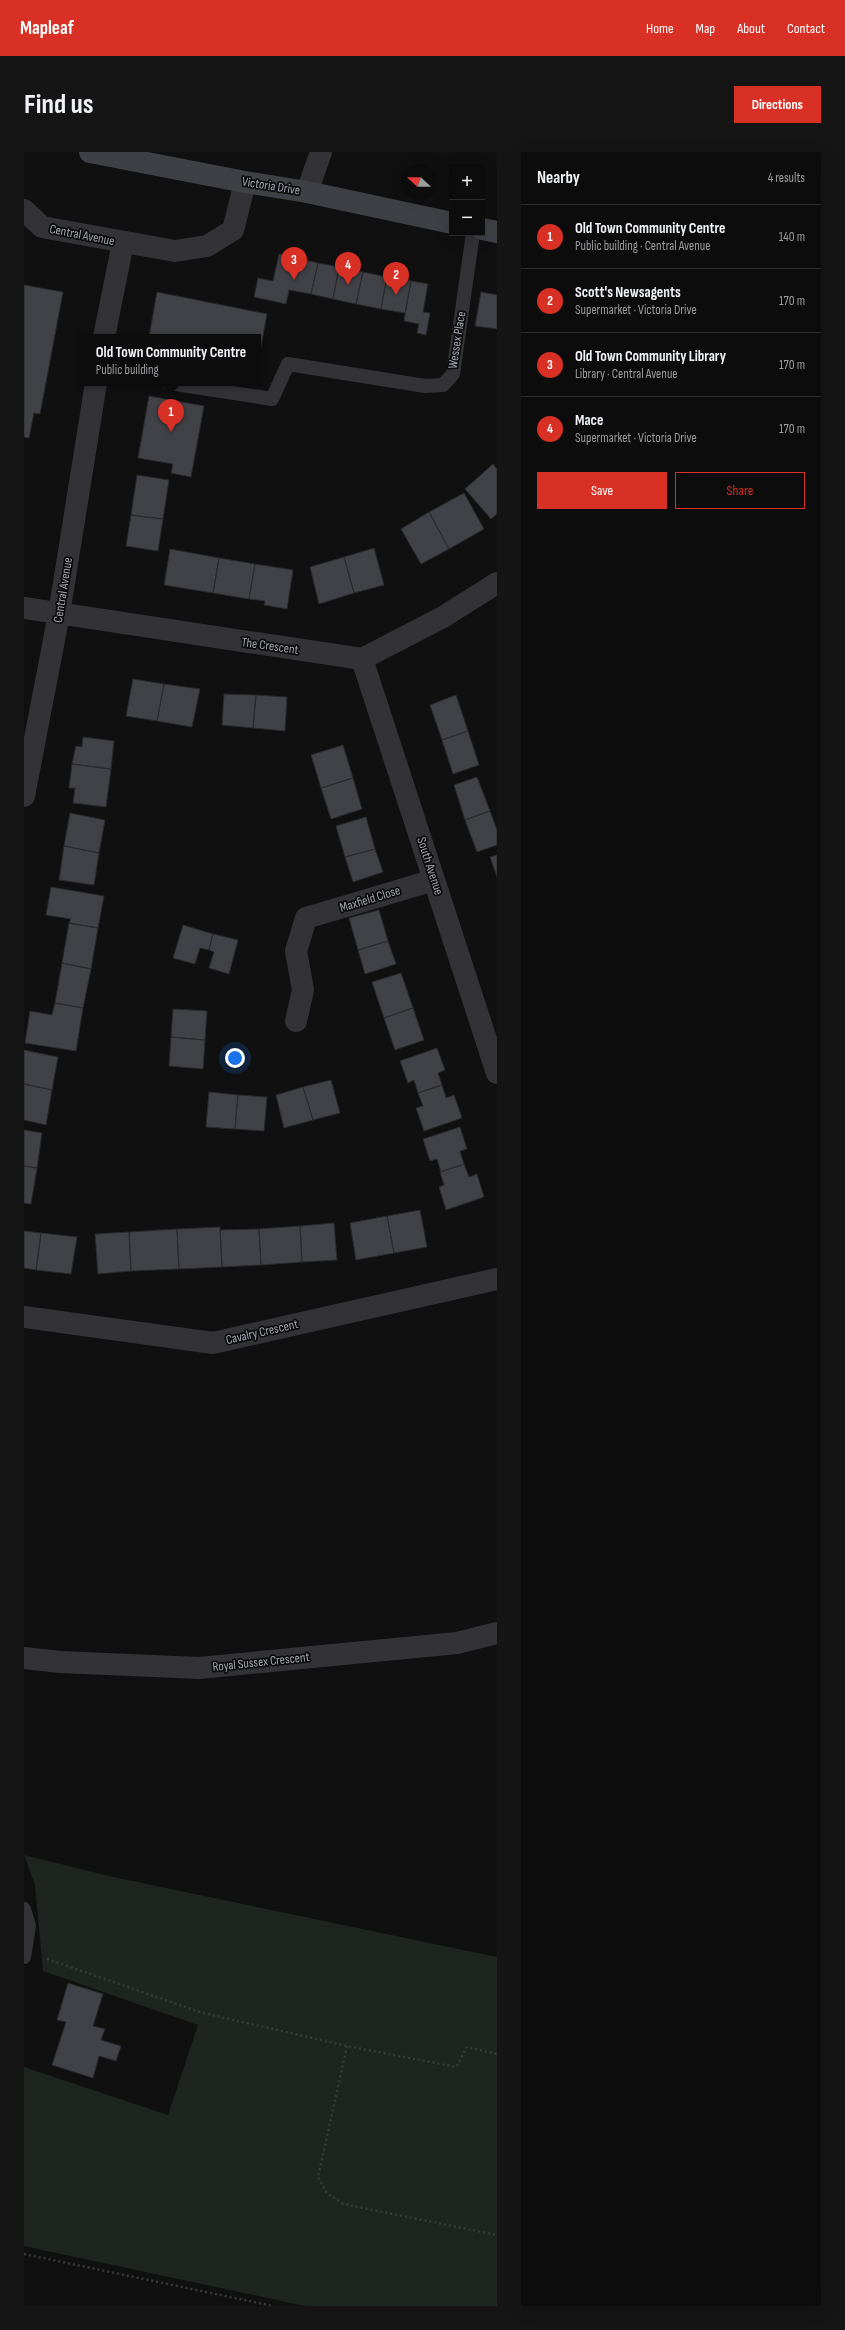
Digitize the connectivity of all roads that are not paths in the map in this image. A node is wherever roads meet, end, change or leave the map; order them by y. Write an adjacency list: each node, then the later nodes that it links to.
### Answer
1 (90, 152): 3 (street, Victoria Drive)
2 (321, 152): 4 (street)
3 (245, 182): 4 (street, Victoria Drive); 10 (street, Central Avenue)
4 (307, 192): 6 (street, Victoria Drive)
5 (24, 210): 10 (street, Central Avenue)
6 (449, 222)
7 (485, 230): 8 (street)
8 (497, 232)
9 (473, 236): 13 (lane, Wessex Place)
10 (123, 243): 11 (street, Central Avenue)
11 (105, 334)
12 (96, 386): 16 (street, Central Avenue)
13 (188, 386)
14 (497, 582): 17 (street)
15 (24, 608): 16 (street, The Crescent)
16 (59, 614): 17 (street, The Crescent); 18 (street, Central Avenue)
17 (362, 660): 19 (street, South Avenue)
18 (24, 796)
19 (434, 880): 20 (street, Maxfield Close); 21 (street, South Avenue)
20 (296, 1021)
21 (497, 1073)
22 (497, 1279): 23 (street, Cavalry Crescent)
23 (24, 1317)
24 (497, 1633): 25 (street, Royal Sussex Crescent)
25 (24, 1658)
26 (24, 1909): 27 (lane)
27 (25, 1954)

